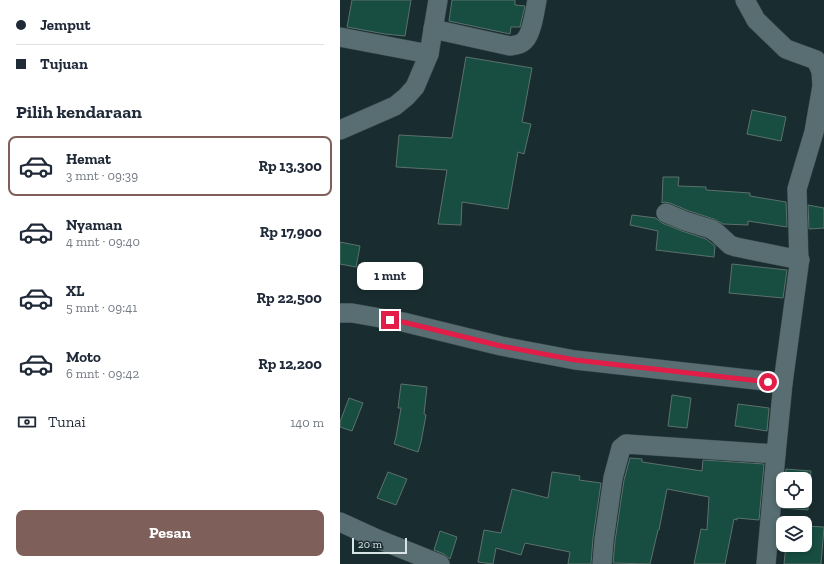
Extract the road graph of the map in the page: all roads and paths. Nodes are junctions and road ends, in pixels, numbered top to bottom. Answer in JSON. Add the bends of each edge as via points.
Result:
{"nodes":[{"id":1,"x":438,"y":0,"type":"edge"},
{"id":2,"x":537,"y":0,"type":"edge"},
{"id":3,"x":745,"y":0,"type":"edge"},
{"id":4,"x":433,"y":29,"type":"junction"},
{"id":5,"x":340,"y":37,"type":"edge"},
{"id":6,"x":429,"y":54,"type":"junction"},
{"id":7,"x":340,"y":130,"type":"edge"},
{"id":8,"x":666,"y":213,"type":"dead end"},
{"id":9,"x":800,"y":260,"type":"junction"},
{"id":10,"x":340,"y":313,"type":"edge"},
{"id":11,"x":783,"y":383,"type":"junction"},
{"id":12,"x":776,"y":454,"type":"junction"},
{"id":13,"x":340,"y":522,"type":"edge"},
{"id":14,"x":440,"y":564,"type":"edge"},
{"id":15,"x":602,"y":564,"type":"edge"},
{"id":16,"x":766,"y":564,"type":"edge"}],
"edges":[{"from":1,"to":4,"type":"street"},
{"from":2,"to":4,"type":"street","via":[[532,26],[526,40],[518,45],[510,46]]},
{"from":3,"to":9,"type":"street","via":[[756,20],[786,49],[816,60],[821,71],[822,86],[814,132],[797,189]]},
{"from":4,"to":6,"type":"street"},
{"from":5,"to":6,"type":"street"},
{"from":6,"to":7,"type":"street","via":[[415,87],[406,97],[395,106]]},
{"from":8,"to":9,"type":"street","via":[[711,229],[730,245]]},
{"from":9,"to":11,"type":"street"},
{"from":10,"to":11,"type":"street","via":[[403,322],[501,346],[575,360]]},
{"from":11,"to":12,"type":"street"},
{"from":12,"to":15,"type":"street","via":[[626,444],[621,448],[613,478]]},
{"from":12,"to":16,"type":"street"},
{"from":13,"to":14,"type":"street"}]}
